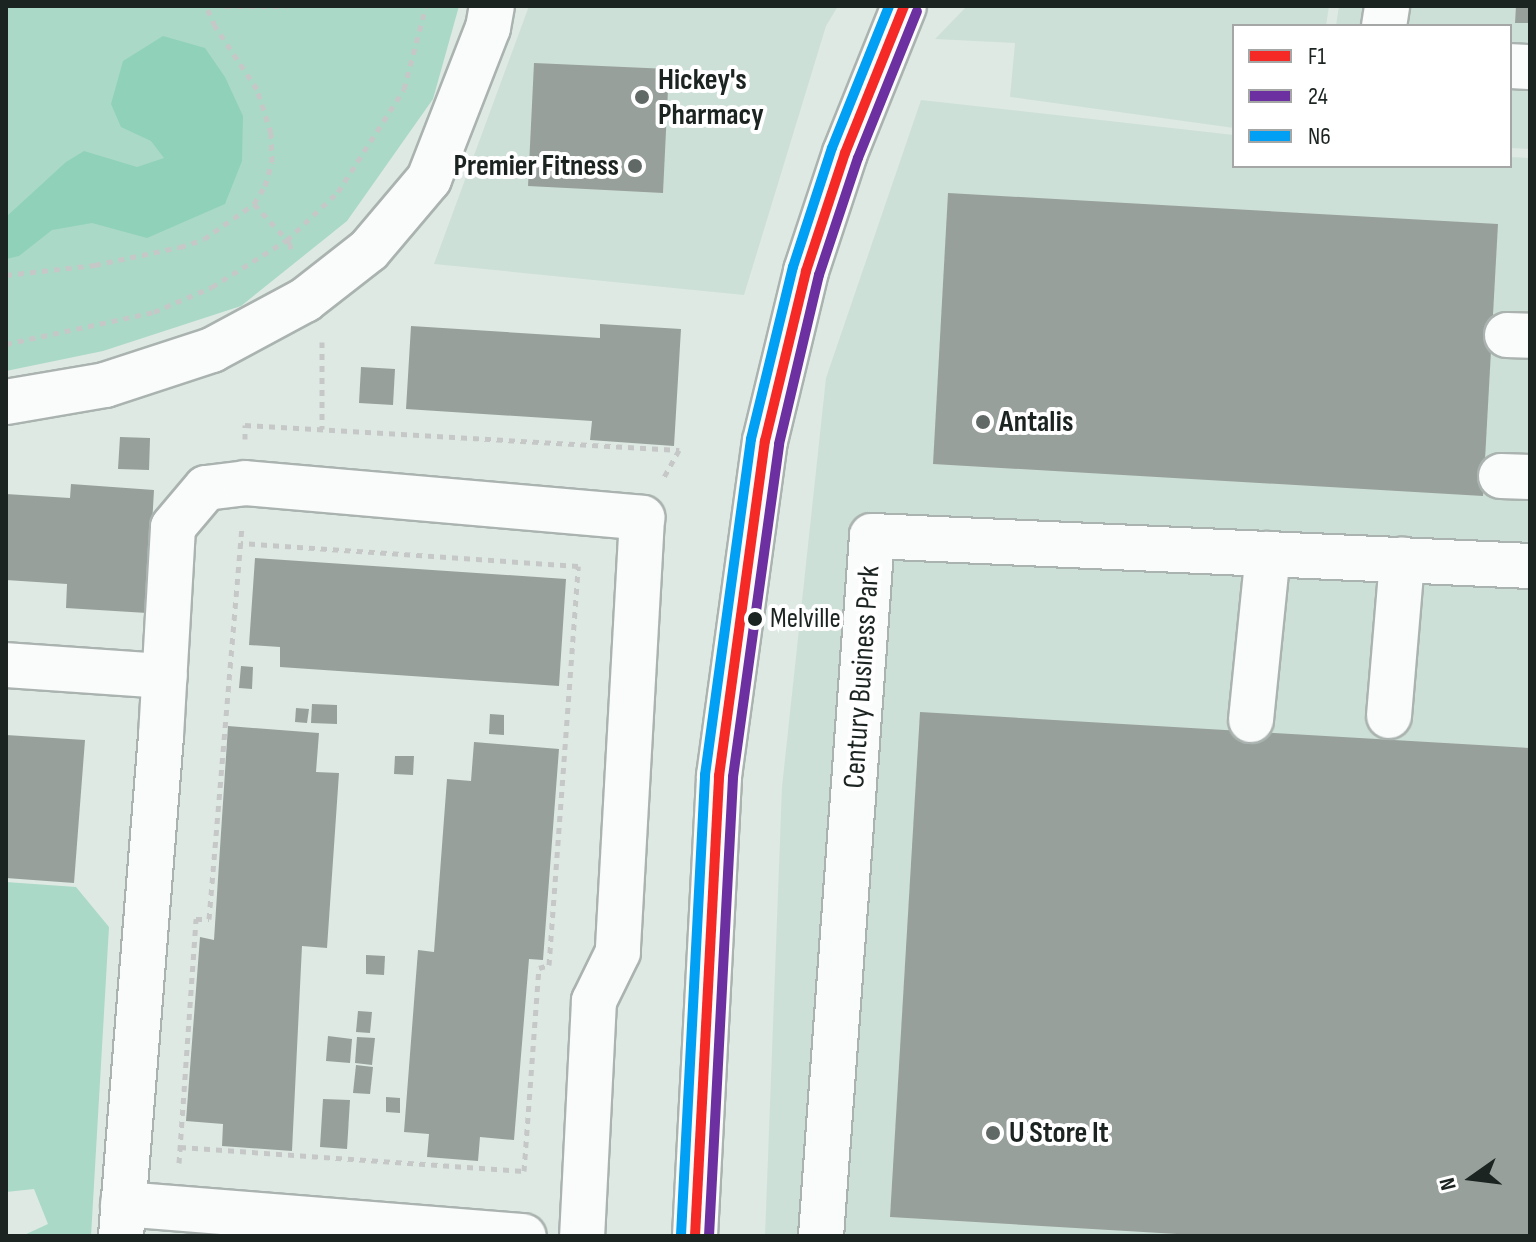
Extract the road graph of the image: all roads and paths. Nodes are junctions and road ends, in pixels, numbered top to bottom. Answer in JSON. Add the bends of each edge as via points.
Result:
{"nodes":[{"id":1,"x":206,"y":6,"type":"edge"},
{"id":2,"x":225,"y":6,"type":"edge"},
{"id":3,"x":287,"y":6,"type":"edge"},
{"id":4,"x":426,"y":6,"type":"edge"},
{"id":5,"x":492,"y":6,"type":"edge"},
{"id":6,"x":904,"y":6,"type":"edge"},
{"id":7,"x":254,"y":204,"type":"junction"},
{"id":8,"x":287,"y":240,"type":"junction"},
{"id":9,"x":292,"y":258,"type":"dead end"},
{"id":10,"x":6,"y":275,"type":"edge"},
{"id":11,"x":322,"y":336,"type":"dead end"},
{"id":12,"x":6,"y":344,"type":"edge"},
{"id":13,"x":6,"y":402,"type":"edge"},
{"id":14,"x":322,"y":429,"type":"junction"},
{"id":15,"x":245,"y":483,"type":"junction"},
{"id":16,"x":642,"y":518,"type":"junction"},
{"id":17,"x":241,"y":543,"type":"junction"},
{"id":18,"x":1268,"y":554,"type":"junction"},
{"id":19,"x":1402,"y":560,"type":"junction"},
{"id":20,"x":1530,"y":566,"type":"edge"},
{"id":21,"x":6,"y":665,"type":"edge"},
{"id":22,"x":165,"y":676,"type":"junction"},
{"id":23,"x":1389,"y":716,"type":"dead end"},
{"id":24,"x":1251,"y":720,"type":"dead end"},
{"id":25,"x":180,"y":1147,"type":"junction"},
{"id":26,"x":176,"y":1209,"type":"junction"},
{"id":27,"x":122,"y":1220,"type":"edge"},
{"id":28,"x":524,"y":1236,"type":"edge"},
{"id":29,"x":582,"y":1236,"type":"edge"},
{"id":30,"x":695,"y":1236,"type":"edge"},
{"id":31,"x":821,"y":1236,"type":"edge"}],
"edges":[{"from":1,"to":7,"type":"path","via":[[257,89],[271,133],[272,162]]},
{"from":2,"to":3,"type":"path"},
{"from":4,"to":8,"type":"path","via":[[404,89],[338,192]]},
{"from":5,"to":13,"type":"street","via":[[429,179],[369,250],[305,300],[212,350],[105,385]]},
{"from":6,"to":30,"type":"street","via":[[845,153],[806,271],[765,441],[719,776]]},
{"from":7,"to":8,"type":"path"},
{"from":7,"to":10,"type":"path","via":[[204,239],[180,247],[95,265]]},
{"from":8,"to":9,"type":"path"},
{"from":8,"to":12,"type":"path","via":[[212,287],[154,312]]},
{"from":11,"to":14,"type":"path"},
{"from":14,"to":15,"type":"path","via":[[245,425]]},
{"from":14,"to":16,"type":"path","via":[[679,450]]},
{"from":15,"to":16,"type":"street"},
{"from":15,"to":17,"type":"path"},
{"from":15,"to":22,"type":"street","via":[[206,488],[173,527]]},
{"from":16,"to":29,"type":"street","via":[[618,952],[594,1001]]},
{"from":17,"to":25,"type":"path","via":[[209,919],[196,919]]},
{"from":17,"to":25,"type":"path","via":[[578,566],[549,965],[539,968],[524,1171]]},
{"from":18,"to":19,"type":"street","name":"Century Business Park"},
{"from":18,"to":24,"type":"street"},
{"from":18,"to":31,"type":"street","name":"Century Business Park","via":[[872,536]]},
{"from":19,"to":20,"type":"street","name":"Century Business Park"},
{"from":19,"to":23,"type":"street"},
{"from":21,"to":22,"type":"street"},
{"from":22,"to":27,"type":"street"},
{"from":25,"to":26,"type":"path"},
{"from":26,"to":27,"type":"street"},
{"from":26,"to":28,"type":"street"}]}
